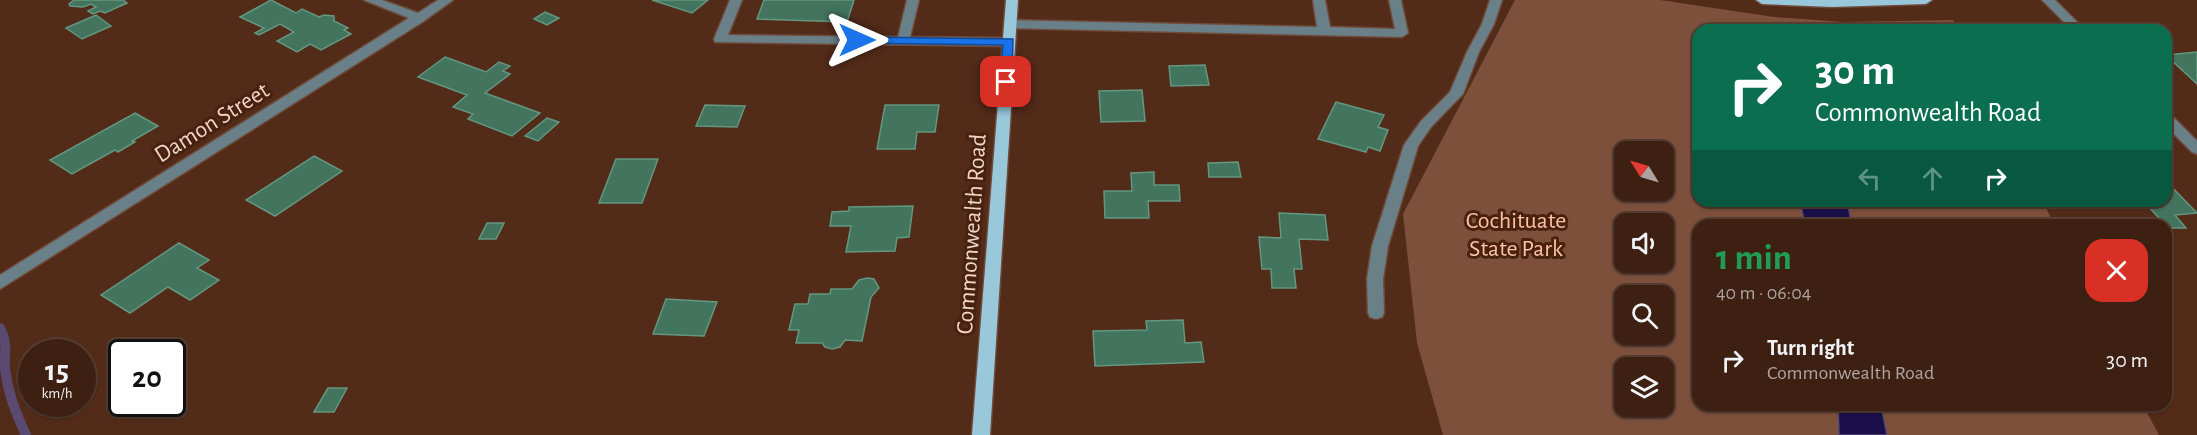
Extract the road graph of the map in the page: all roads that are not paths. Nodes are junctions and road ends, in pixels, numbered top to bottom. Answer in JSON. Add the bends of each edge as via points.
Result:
{"nodes":[{"id":1,"x":370,"y":0,"type":"edge"},
{"id":2,"x":447,"y":0,"type":"edge"},
{"id":3,"x":736,"y":0,"type":"edge"},
{"id":4,"x":913,"y":0,"type":"edge"},
{"id":5,"x":1012,"y":0,"type":"edge"},
{"id":6,"x":1319,"y":0,"type":"edge"},
{"id":7,"x":1395,"y":0,"type":"edge"},
{"id":8,"x":1496,"y":0,"type":"edge"},
{"id":9,"x":1762,"y":0,"type":"edge"},
{"id":10,"x":1926,"y":0,"type":"edge"},
{"id":11,"x":2048,"y":0,"type":"edge"},
{"id":12,"x":420,"y":18,"type":"junction"},
{"id":13,"x":1010,"y":24,"type":"junction"},
{"id":14,"x":2073,"y":24,"type":"edge"},
{"id":15,"x":1324,"y":31,"type":"junction"},
{"id":16,"x":903,"y":40,"type":"junction"},
{"id":17,"x":1009,"y":42,"type":"junction"},
{"id":18,"x":2172,"y":124,"type":"edge"},
{"id":19,"x":2197,"y":149,"type":"edge"},
{"id":20,"x":0,"y":284,"type":"edge"},
{"id":21,"x":1376,"y":314,"type":"dead end"},
{"id":22,"x":981,"y":435,"type":"edge"}],
"edges":[{"from":1,"to":12,"type":"street"},
{"from":2,"to":12,"type":"street","name":"Damon Street"},
{"from":3,"to":16,"type":"street","via":[[720,39]]},
{"from":4,"to":16,"type":"street"},
{"from":5,"to":13,"type":"main road","name":"Commonwealth Road"},
{"from":6,"to":15,"type":"street"},
{"from":7,"to":15,"type":"street","via":[[1402,33]]},
{"from":8,"to":21,"type":"street","via":[[1456,94],[1425,124],[1411,145],[1380,246],[1375,279]]},
{"from":9,"to":10,"type":"main road"},
{"from":11,"to":14,"type":"street"},
{"from":12,"to":20,"type":"street","name":"Damon Street"},
{"from":13,"to":15,"type":"street"},
{"from":13,"to":17,"type":"main road","name":"Commonwealth Road"},
{"from":16,"to":17,"type":"street"},
{"from":17,"to":22,"type":"main road","name":"Commonwealth Road"},
{"from":18,"to":19,"type":"street"}]}
